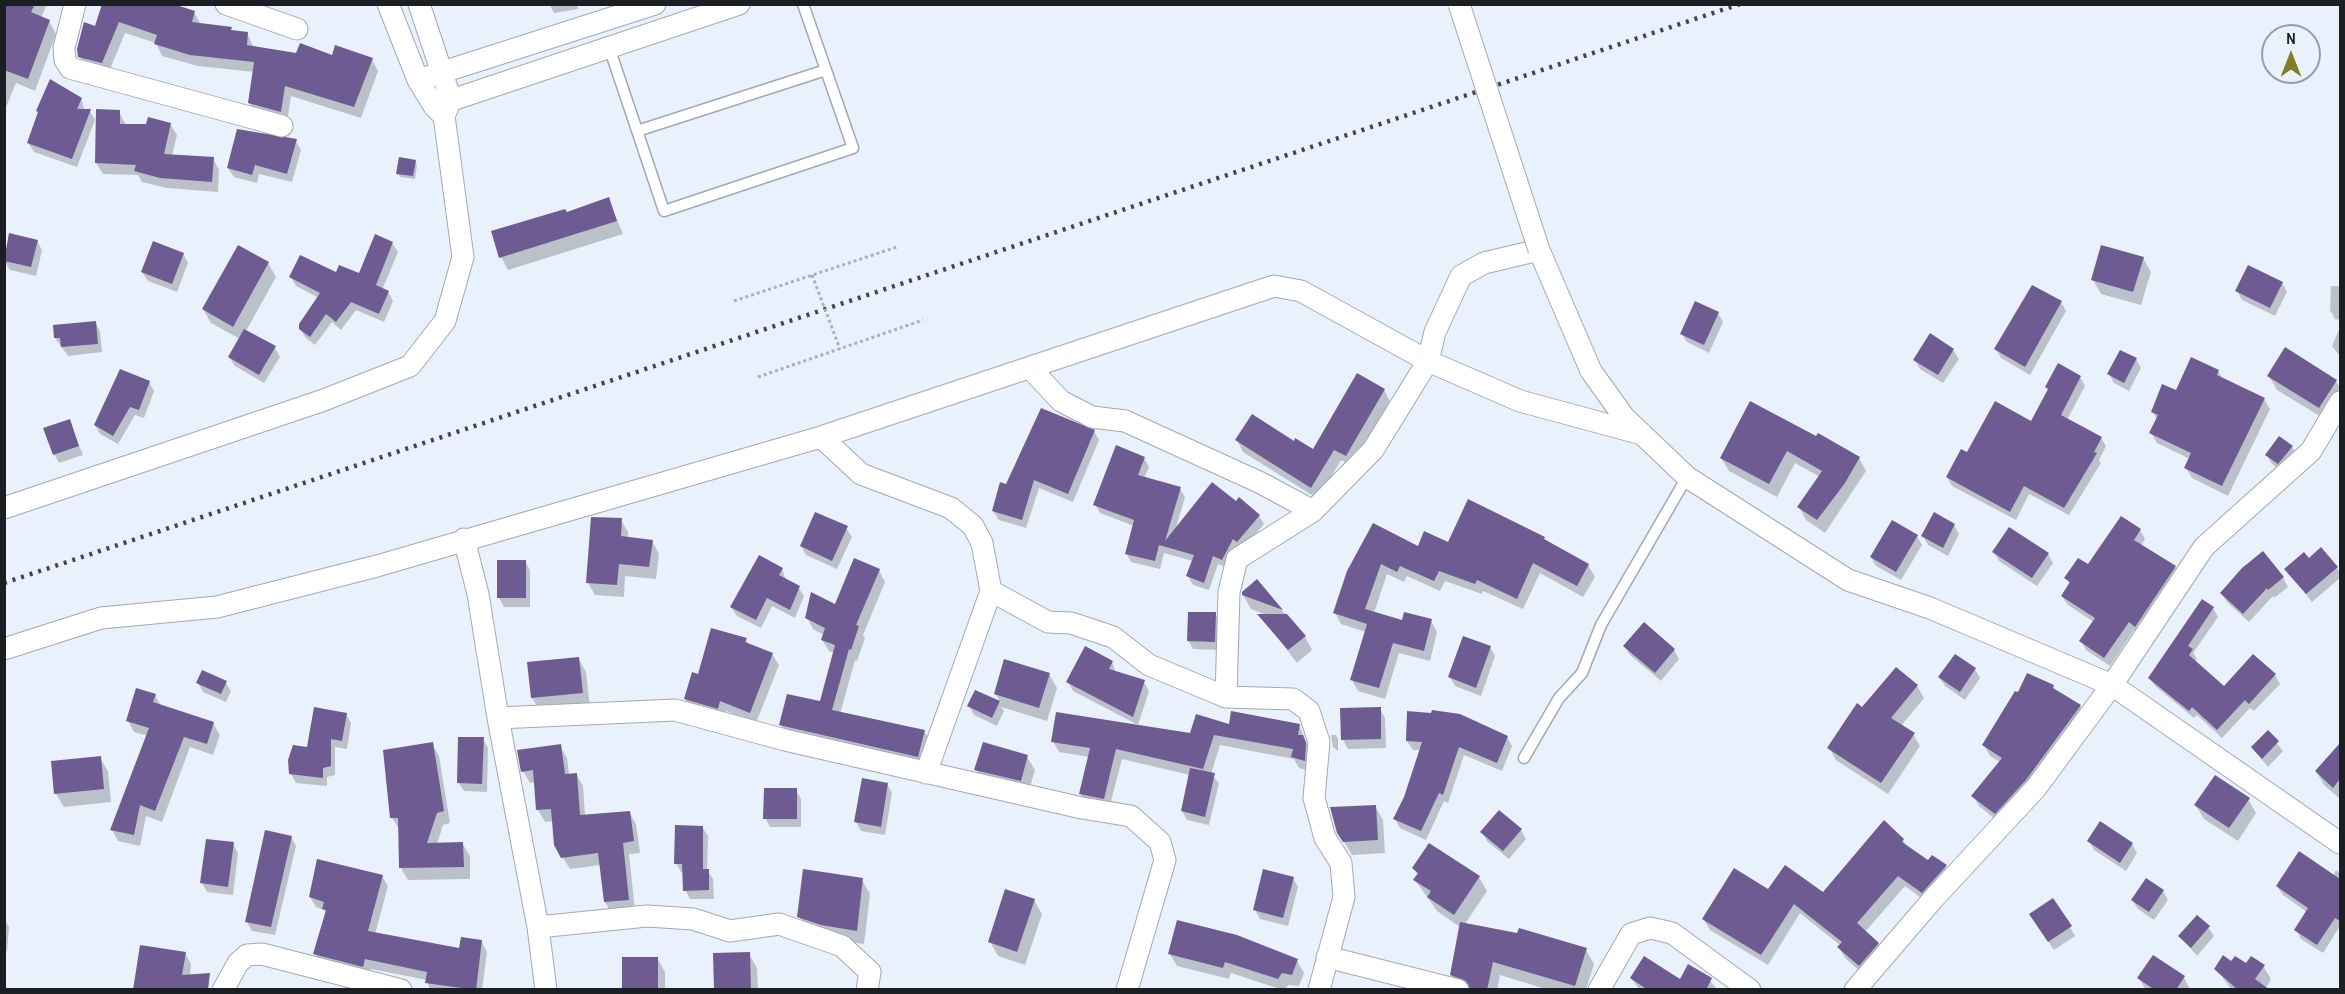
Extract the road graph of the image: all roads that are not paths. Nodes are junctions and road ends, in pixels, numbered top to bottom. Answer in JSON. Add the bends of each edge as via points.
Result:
{"nodes":[{"id":1,"x":75,"y":4,"type":"edge"},
{"id":2,"x":226,"y":4,"type":"edge"},
{"id":3,"x":388,"y":4,"type":"edge"},
{"id":4,"x":420,"y":4,"type":"edge"},
{"id":5,"x":655,"y":4,"type":"edge"},
{"id":6,"x":739,"y":4,"type":"edge"},
{"id":7,"x":802,"y":4,"type":"edge"},
{"id":8,"x":1458,"y":4,"type":"edge"},
{"id":9,"x":297,"y":29,"type":"dead end"},
{"id":10,"x":609,"y":47,"type":"junction"},
{"id":11,"x":826,"y":70,"type":"junction"},
{"id":12,"x":442,"y":72,"type":"junction"},
{"id":13,"x":418,"y":80,"type":"junction"},
{"id":14,"x":443,"y":107,"type":"junction"},
{"id":15,"x":282,"y":126,"type":"dead end"},
{"id":16,"x":637,"y":131,"type":"junction"},
{"id":17,"x":1539,"y":250,"type":"junction"},
{"id":18,"x":1428,"y":361,"type":"junction"},
{"id":19,"x":1030,"y":368,"type":"junction"},
{"id":20,"x":2340,"y":402,"type":"edge"},
{"id":21,"x":1642,"y":434,"type":"junction"},
{"id":22,"x":821,"y":437,"type":"junction"},
{"id":23,"x":1687,"y":477,"type":"junction"},
{"id":24,"x":4,"y":508,"type":"edge"},
{"id":25,"x":1313,"y":512,"type":"junction"},
{"id":26,"x":464,"y":539,"type":"junction"},
{"id":27,"x":991,"y":591,"type":"junction"},
{"id":28,"x":4,"y":649,"type":"edge"},
{"id":29,"x":2112,"y":685,"type":"junction"},
{"id":30,"x":1226,"y":697,"type":"junction"},
{"id":31,"x":498,"y":718,"type":"junction"},
{"id":32,"x":1524,"y":758,"type":"dead end"},
{"id":33,"x":926,"y":773,"type":"junction"},
{"id":34,"x":2340,"y":843,"type":"edge"},
{"id":35,"x":538,"y":927,"type":"junction"},
{"id":36,"x":1327,"y":957,"type":"junction"},
{"id":37,"x":223,"y":990,"type":"edge"},
{"id":38,"x":401,"y":990,"type":"edge"},
{"id":39,"x":546,"y":990,"type":"edge"},
{"id":40,"x":867,"y":990,"type":"edge"},
{"id":41,"x":1127,"y":990,"type":"edge"},
{"id":42,"x":1319,"y":990,"type":"edge"},
{"id":43,"x":1458,"y":990,"type":"edge"},
{"id":44,"x":1599,"y":990,"type":"edge"},
{"id":45,"x":1750,"y":990,"type":"edge"},
{"id":46,"x":1855,"y":990,"type":"edge"}],
"edges":[{"from":1,"to":15,"type":"street","via":[[64,48],[70,68]]},
{"from":2,"to":9,"type":"street"},
{"from":3,"to":13,"type":"street"},
{"from":4,"to":12,"type":"street"},
{"from":5,"to":12,"type":"street"},
{"from":6,"to":10,"type":"street"},
{"from":7,"to":11,"type":"lane"},
{"from":8,"to":17,"type":"street","bridge":true},
{"from":10,"to":14,"type":"street"},
{"from":10,"to":16,"type":"lane"},
{"from":11,"to":16,"type":"lane"},
{"from":11,"to":16,"type":"lane","via":[[853,148],[664,211]]},
{"from":12,"to":13,"type":"street"},
{"from":12,"to":14,"type":"street"},
{"from":13,"to":14,"type":"street"},
{"from":14,"to":24,"type":"street","via":[[463,257],[445,321],[410,366],[324,400]]},
{"from":17,"to":18,"type":"street","via":[[1484,263],[1461,276],[1435,332]]},
{"from":17,"to":21,"type":"street","via":[[1591,371],[1624,417]]},
{"from":18,"to":19,"type":"street","via":[[1301,291],[1274,286]]},
{"from":18,"to":21,"type":"street","via":[[1520,401]]},
{"from":18,"to":25,"type":"street","via":[[1373,450]]},
{"from":19,"to":22,"type":"street"},
{"from":19,"to":25,"type":"street","via":[[1061,401],[1092,417],[1125,421],[1261,483]]},
{"from":20,"to":29,"type":"street","via":[[2311,451],[2204,547]]},
{"from":21,"to":23,"type":"street"},
{"from":22,"to":26,"type":"street"},
{"from":22,"to":27,"type":"street","via":[[861,474],[951,508],[973,526],[982,543]]},
{"from":23,"to":29,"type":"street","via":[[1848,580],[1930,608]]},
{"from":23,"to":32,"type":"lane","via":[[1601,626],[1581,673],[1558,698]]},
{"from":25,"to":30,"type":"street","via":[[1237,559],[1229,592]]},
{"from":26,"to":28,"type":"street","via":[[217,607],[101,618]]},
{"from":26,"to":31,"type":"street","via":[[478,594]]},
{"from":27,"to":30,"type":"street","via":[[1048,622],[1071,623],[1113,637],[1149,665]]},
{"from":27,"to":33,"type":"street"},
{"from":29,"to":34,"type":"street"},
{"from":29,"to":46,"type":"street","via":[[2036,788]]},
{"from":30,"to":36,"type":"street","via":[[1293,699],[1309,711],[1319,742],[1314,798],[1325,838],[1341,863],[1344,897]]},
{"from":31,"to":33,"type":"street","via":[[675,710]]},
{"from":31,"to":35,"type":"street"},
{"from":33,"to":41,"type":"street","via":[[1131,816],[1160,842],[1165,860]]},
{"from":35,"to":39,"type":"street"},
{"from":35,"to":40,"type":"street","via":[[647,916],[693,920],[730,931],[779,924],[842,946],[870,972]]},
{"from":36,"to":42,"type":"street"},
{"from":36,"to":43,"type":"street"},
{"from":37,"to":38,"type":"street","via":[[238,963],[247,955],[262,954]]},
{"from":44,"to":45,"type":"street","via":[[1631,934],[1650,928],[1672,933]]}]}
